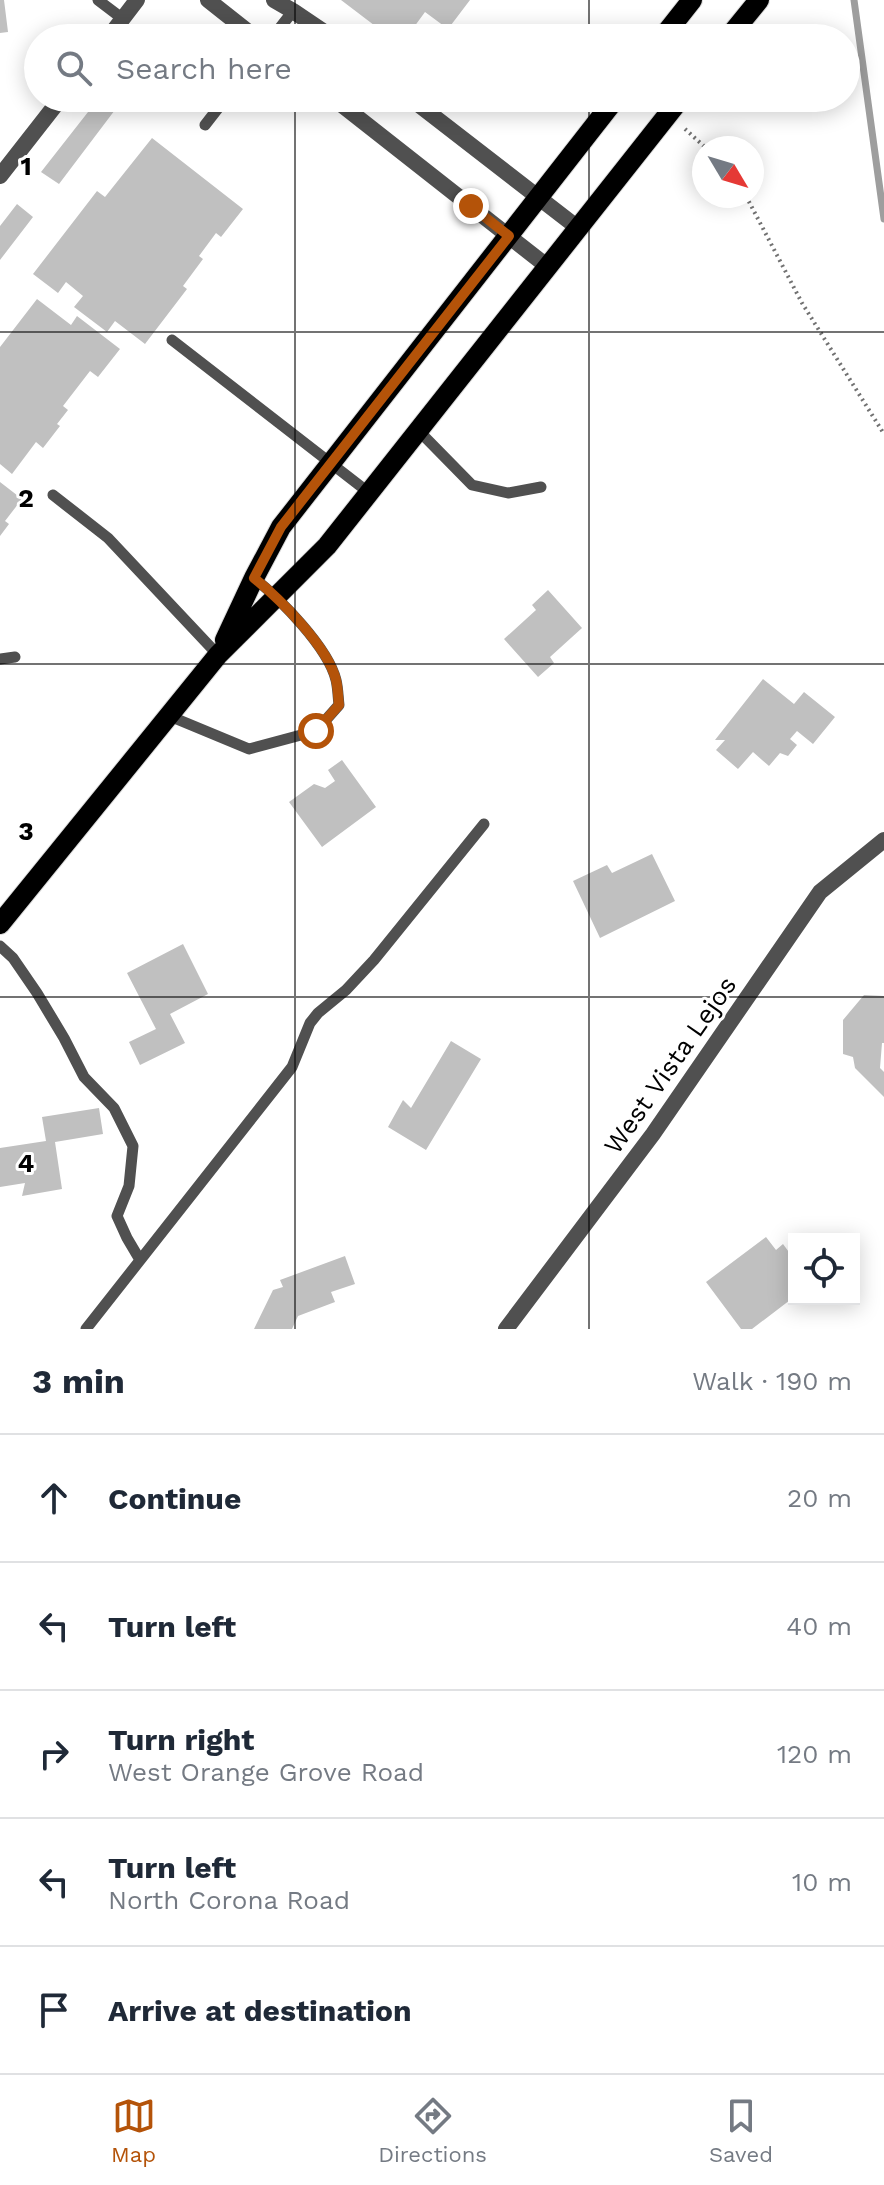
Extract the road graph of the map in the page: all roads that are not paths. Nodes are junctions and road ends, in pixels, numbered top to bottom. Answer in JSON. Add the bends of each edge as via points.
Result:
{"nodes":[{"id":1,"x":98,"y":0,"type":"edge"},
{"id":2,"x":137,"y":0,"type":"edge"},
{"id":3,"x":208,"y":0,"type":"edge"},
{"id":4,"x":274,"y":0,"type":"edge"},
{"id":5,"x":692,"y":0,"type":"edge"},
{"id":6,"x":759,"y":0,"type":"edge"},
{"id":7,"x":293,"y":11,"type":"junction"},
{"id":8,"x":123,"y":19,"type":"junction"},
{"id":9,"x":119,"y":24,"type":"edge"},
{"id":10,"x":238,"y":24,"type":"edge"},
{"id":11,"x":283,"y":24,"type":"edge"},
{"id":12,"x":312,"y":24,"type":"edge"},
{"id":13,"x":673,"y":24,"type":"edge"},
{"id":14,"x":739,"y":24,"type":"edge"},
{"id":15,"x":50,"y":112,"type":"edge"},
{"id":16,"x":215,"y":112,"type":"edge"},
{"id":17,"x":351,"y":112,"type":"edge"},
{"id":18,"x":428,"y":112,"type":"edge"},
{"id":19,"x":605,"y":112,"type":"edge"},
{"id":20,"x":670,"y":112,"type":"edge"},
{"id":21,"x":205,"y":125,"type":"dead end"},
{"id":22,"x":0,"y":176,"type":"edge"},
{"id":23,"x":539,"y":198,"type":"junction"},
{"id":24,"x":578,"y":228,"type":"junction"},
{"id":25,"x":509,"y":236,"type":"junction"},
{"id":26,"x":548,"y":267,"type":"junction"},
{"id":27,"x":172,"y":340,"type":"dead end"},
{"id":28,"x":418,"y":430,"type":"junction"},
{"id":29,"x":330,"y":463,"type":"junction"},
{"id":30,"x":541,"y":487,"type":"dead end"},
{"id":31,"x":368,"y":492,"type":"junction"},
{"id":32,"x":53,"y":495,"type":"dead end"},
{"id":33,"x":254,"y":578,"type":"junction"},
{"id":34,"x":276,"y":596,"type":"junction"},
{"id":35,"x":218,"y":655,"type":"junction"},
{"id":36,"x":15,"y":657,"type":"dead end"},
{"id":37,"x":0,"y":659,"type":"edge"},
{"id":38,"x":167,"y":715,"type":"junction"},
{"id":39,"x":484,"y":824,"type":"dead end"},
{"id":40,"x":884,"y":840,"type":"edge"},
{"id":41,"x":0,"y":924,"type":"edge"},
{"id":42,"x":0,"y":946,"type":"edge"},
{"id":43,"x":140,"y":1260,"type":"junction"},
{"id":44,"x":86,"y":1329,"type":"edge"},
{"id":45,"x":506,"y":1329,"type":"edge"}],
"edges":[{"from":1,"to":8,"type":"lane"},
{"from":2,"to":8,"type":"street"},
{"from":3,"to":10,"type":"street"},
{"from":4,"to":7,"type":"street"},
{"from":5,"to":13,"type":"main road"},
{"from":6,"to":14,"type":"main road"},
{"from":7,"to":11,"type":"lane"},
{"from":7,"to":12,"type":"street"},
{"from":8,"to":9,"type":"street"},
{"from":15,"to":22,"type":"street"},
{"from":16,"to":21,"type":"lane"},
{"from":17,"to":25,"type":"street"},
{"from":18,"to":23,"type":"street"},
{"from":19,"to":23,"type":"main road"},
{"from":20,"to":24,"type":"main road"},
{"from":23,"to":24,"type":"street"},
{"from":23,"to":25,"type":"main road"},
{"from":24,"to":26,"type":"main road"},
{"from":25,"to":26,"type":"street"},
{"from":25,"to":29,"type":"main road"},
{"from":26,"to":28,"type":"main road"},
{"from":27,"to":29,"type":"lane"},
{"from":28,"to":30,"type":"lane","via":[[472,485],[508,493]]},
{"from":28,"to":31,"type":"main road"},
{"from":29,"to":31,"type":"lane"},
{"from":29,"to":33,"type":"main road","via":[[281,527]]},
{"from":31,"to":34,"type":"main road","via":[[327,546]]},
{"from":32,"to":35,"type":"lane","via":[[108,538]]},
{"from":33,"to":34,"type":"lane"},
{"from":33,"to":35,"type":"main road"},
{"from":34,"to":35,"type":"main road"},
{"from":34,"to":38,"type":"lane","via":[[323,652],[336,678],[339,705],[316,731],[249,749]]},
{"from":35,"to":38,"type":"main road"},
{"from":36,"to":37,"type":"lane"},
{"from":38,"to":41,"type":"main road"},
{"from":39,"to":43,"type":"lane","via":[[374,960],[310,1023],[292,1067]]},
{"from":40,"to":45,"type":"street","name":"West Vista Lejos","via":[[820,892],[653,1134]]},
{"from":42,"to":43,"type":"lane","via":[[37,993],[84,1077],[114,1108],[133,1146],[129,1186],[117,1216]]},
{"from":43,"to":44,"type":"lane"}]}
